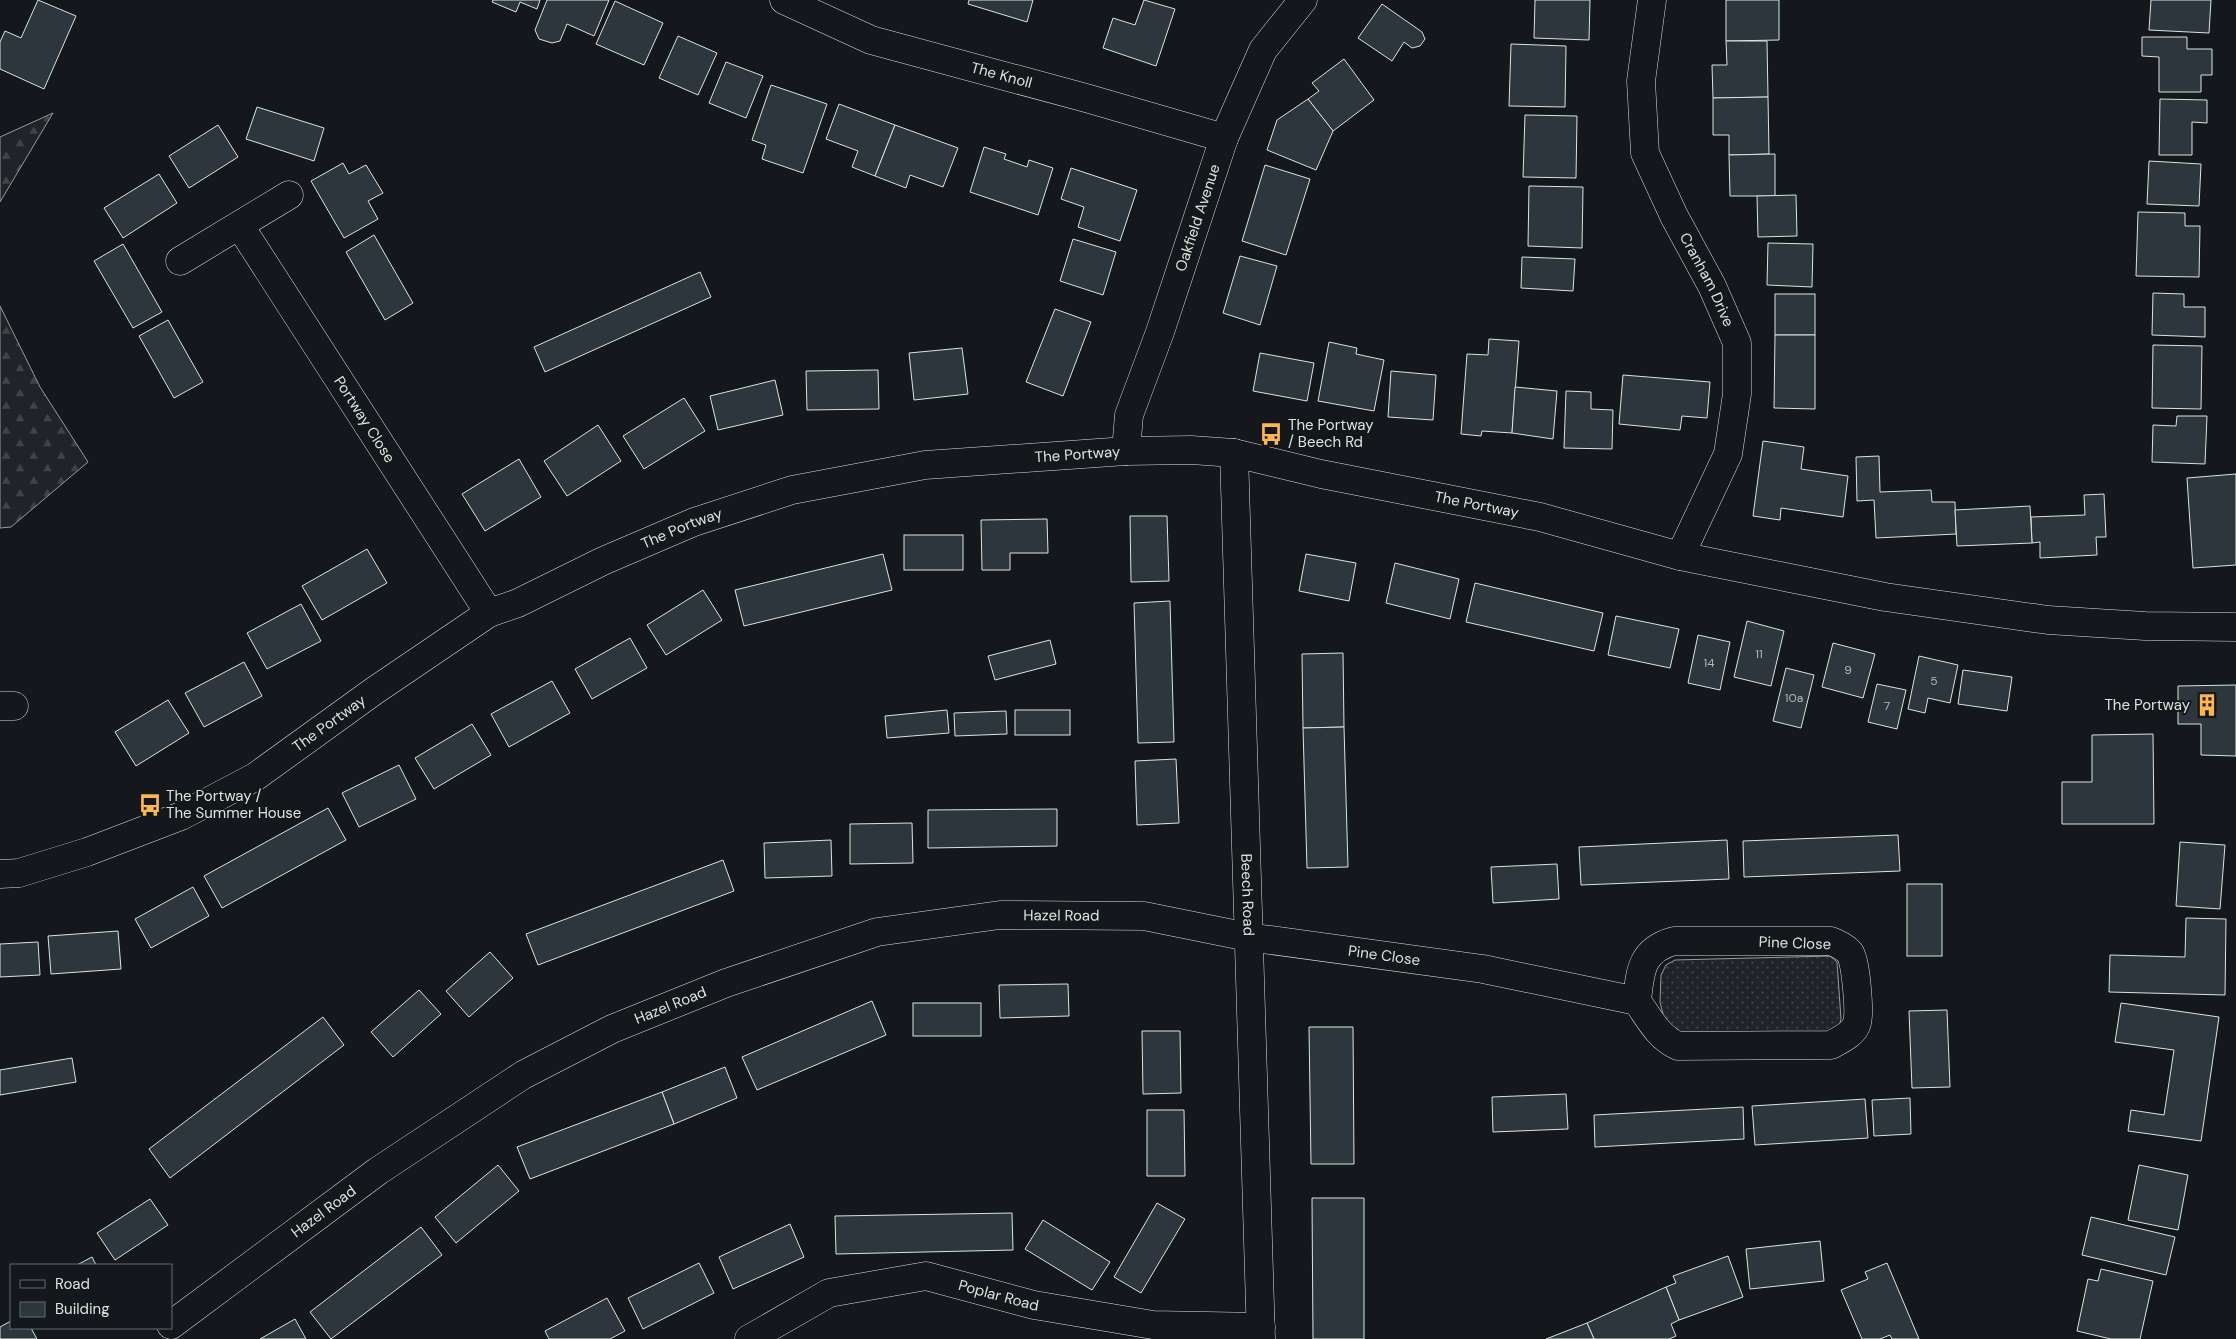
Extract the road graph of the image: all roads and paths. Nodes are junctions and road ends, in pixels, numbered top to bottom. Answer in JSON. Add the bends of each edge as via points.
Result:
{"nodes":[{"id":1,"x":784,"y":0,"type":"edge"},
{"id":2,"x":1303,"y":0,"type":"edge"},
{"id":3,"x":1652,"y":0,"type":"edge"},
{"id":4,"x":1224,"y":138,"type":"junction"},
{"id":5,"x":289,"y":195,"type":"dead end"},
{"id":6,"x":240,"y":226,"type":"junction"},
{"id":7,"x":180,"y":261,"type":"dead end"},
{"id":8,"x":1126,"y":451,"type":"junction"},
{"id":9,"x":1234,"y":453,"type":"junction"},
{"id":10,"x":1680,"y":556,"type":"junction"},
{"id":11,"x":489,"y":613,"type":"junction"},
{"id":12,"x":2236,"y":627,"type":"edge"},
{"id":13,"x":0,"y":874,"type":"edge"},
{"id":14,"x":1248,"y":937,"type":"junction"},
{"id":15,"x":1638,"y":1001,"type":"junction"},
{"id":16,"x":172,"y":1324,"type":"edge"},
{"id":17,"x":167,"y":1329,"type":"edge"},
{"id":18,"x":1261,"y":1333,"type":"edge"},
{"id":19,"x":153,"y":1339,"type":"edge"},
{"id":20,"x":749,"y":1339,"type":"edge"}],
"edges":[{"from":1,"to":4,"type":"street","name":"The Knoll","via":[[871,40]]},
{"from":2,"to":4,"type":"street","name":"Oakfield Avenue","via":[[1263,50]]},
{"from":3,"to":10,"type":"street","name":"Cranham Drive","via":[[1641,81],[1645,153],[1737,343],[1737,394],[1728,454]]},
{"from":4,"to":8,"type":"street","name":"Oakfield Avenue","via":[[1129,415]]},
{"from":5,"to":6,"type":"street"},
{"from":6,"to":7,"type":"street"},
{"from":6,"to":11,"type":"street","name":"Portway Close"},
{"from":8,"to":9,"type":"street","name":"The Portway"},
{"from":8,"to":11,"type":"street","name":"The Portway","via":[[925,465],[792,490],[694,522]]},
{"from":9,"to":10,"type":"street","name":"The Portway","via":[[1321,474],[1540,516]]},
{"from":9,"to":14,"type":"street","name":"Beech Road"},
{"from":10,"to":12,"type":"street","name":"The Portway","via":[[1885,597],[2048,620]]},
{"from":11,"to":13,"type":"street","name":"The Portway","via":[[255,777],[181,816],[87,852],[19,873]]},
{"from":14,"to":15,"type":"street","name":"Pine Close","via":[[1483,969]]},
{"from":14,"to":16,"type":"street","name":"Hazel Road","via":[[1144,916],[1000,915],[877,932],[726,983],[612,1029],[523,1075],[378,1171]]},
{"from":14,"to":18,"type":"street","name":"Beech Road"},
{"from":15,"to":15,"type":"street","name":"Pine Close","via":[[1658,1032],[1678,1046],[1831,1045],[1847,1036],[1857,1023],[1857,988],[1852,954],[1831,941],[1674,941],[1660,945],[1640,969]]},
{"from":17,"to":19,"type":"street"},
{"from":18,"to":20,"type":"street","name":"Poplar Road","via":[[1153,1326],[1034,1305],[926,1276],[829,1293]]}]}
